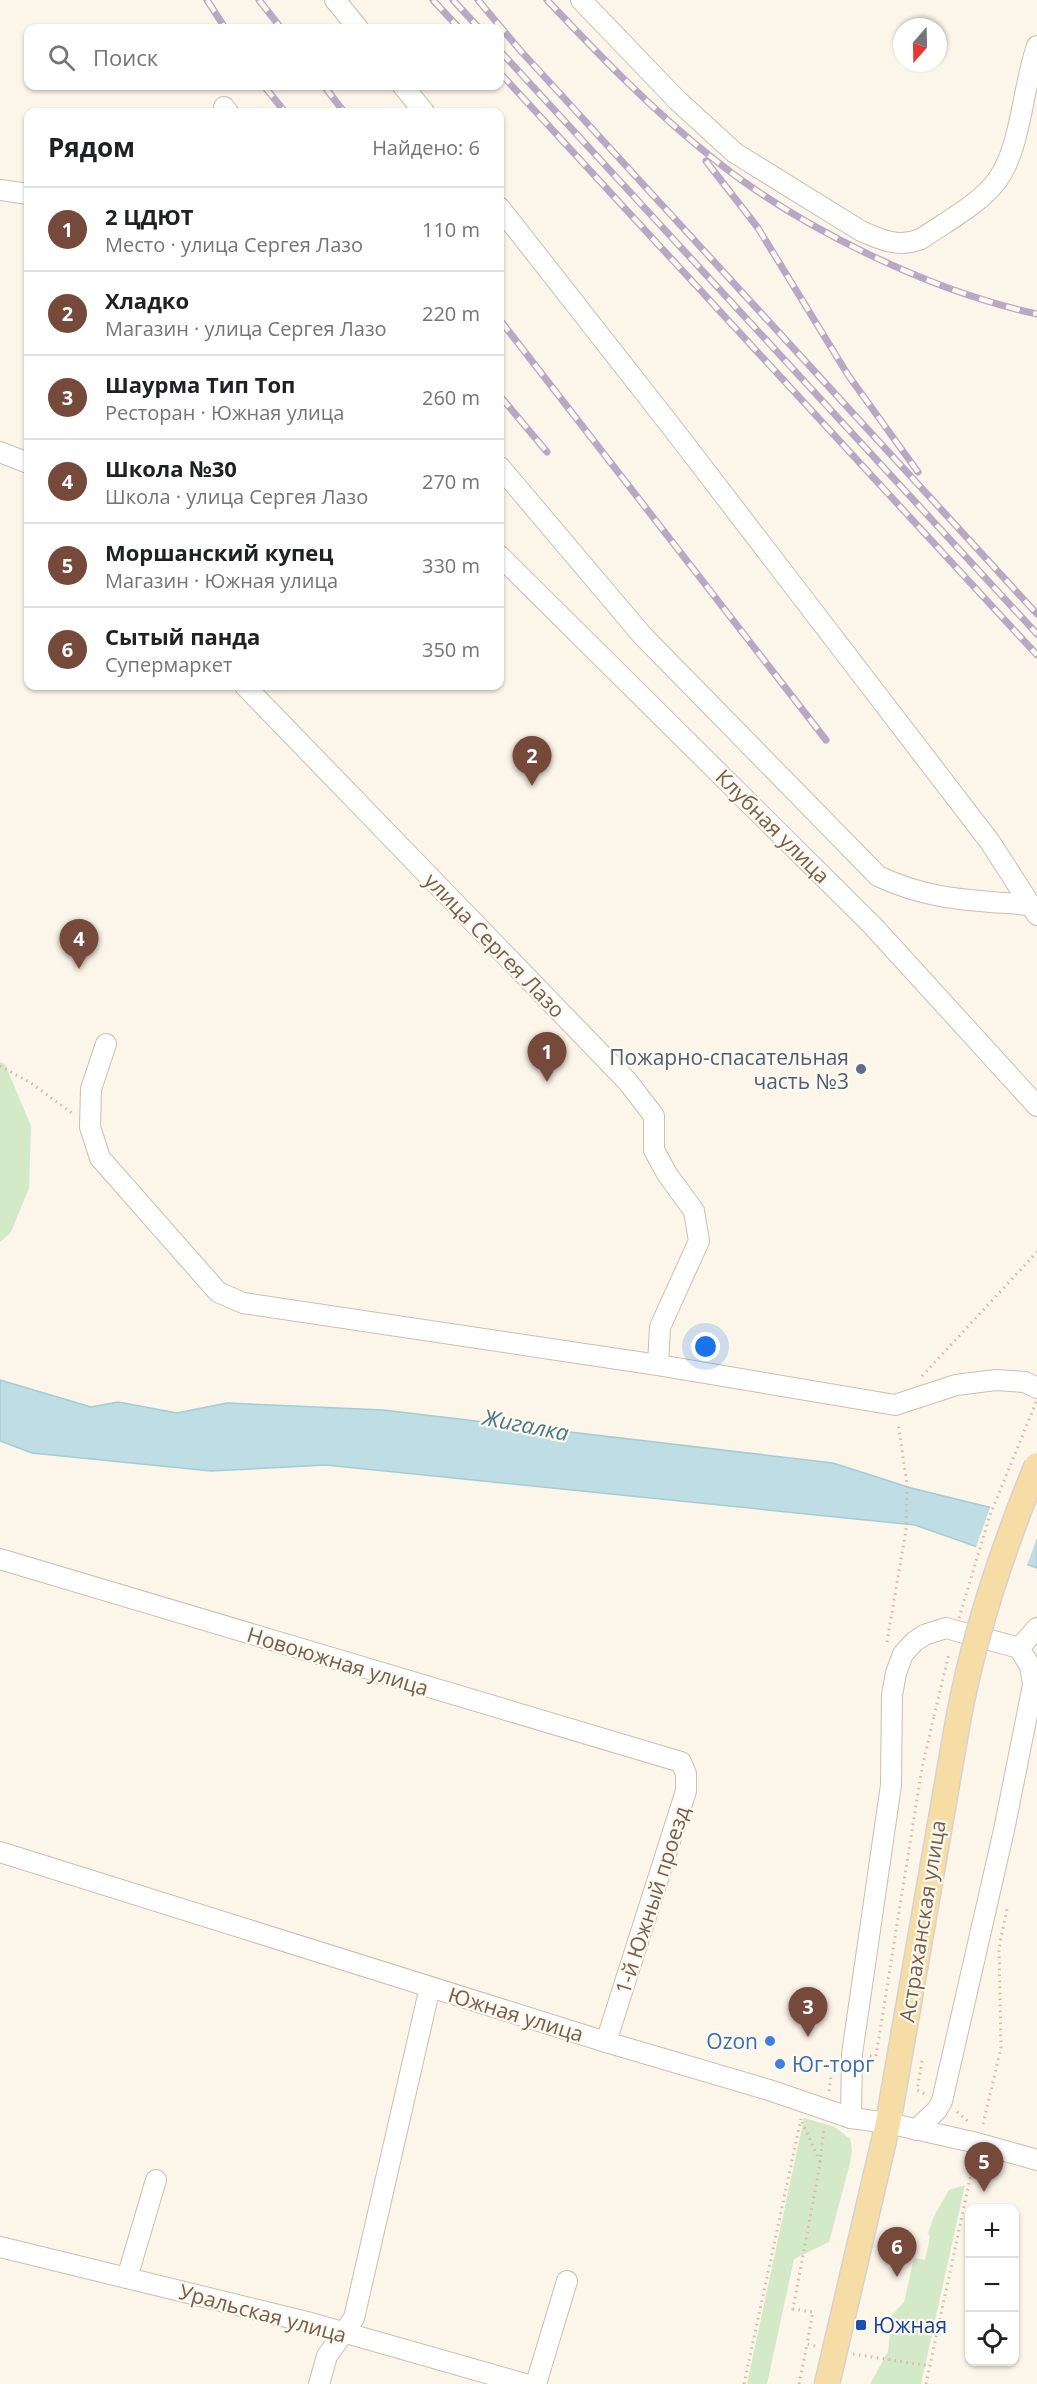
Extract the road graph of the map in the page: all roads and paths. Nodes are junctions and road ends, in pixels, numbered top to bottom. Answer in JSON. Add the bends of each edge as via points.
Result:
{"nodes":[{"id":1,"x":335,"y":0,"type":"edge"},
{"id":2,"x":581,"y":0,"type":"edge"},
{"id":3,"x":355,"y":24,"type":"edge"},
{"id":4,"x":1037,"y":46,"type":"edge"},
{"id":5,"x":406,"y":90,"type":"edge"},
{"id":6,"x":421,"y":108,"type":"edge"},
{"id":7,"x":0,"y":190,"type":"edge"},
{"id":8,"x":24,"y":193,"type":"edge"},
{"id":9,"x":504,"y":213,"type":"edge"},
{"id":10,"x":0,"y":452,"type":"edge"},
{"id":11,"x":24,"y":461,"type":"edge"},
{"id":12,"x":504,"y":472,"type":"edge"},
{"id":13,"x":504,"y":560,"type":"edge"},
{"id":14,"x":248,"y":690,"type":"edge"},
{"id":15,"x":1034,"y":910,"type":"edge"},
{"id":16,"x":106,"y":1044,"type":"dead end"},
{"id":17,"x":0,"y":1066,"type":"edge"},
{"id":18,"x":1037,"y":1106,"type":"edge"},
{"id":19,"x":90,"y":1126,"type":"junction"},
{"id":20,"x":1037,"y":1252,"type":"edge"},
{"id":21,"x":658,"y":1365,"type":"junction"},
{"id":22,"x":918,"y":1380,"type":"dead end"},
{"id":23,"x":1037,"y":1388,"type":"edge"},
{"id":24,"x":895,"y":1405,"type":"junction"},
{"id":25,"x":1037,"y":1465,"type":"edge"},
{"id":26,"x":906,"y":1530,"type":"dead end"},
{"id":27,"x":0,"y":1559,"type":"edge"},
{"id":28,"x":1037,"y":1628,"type":"edge"},
{"id":29,"x":1019,"y":1648,"type":"junction"},
{"id":30,"x":1035,"y":1674,"type":"edge"},
{"id":31,"x":934,"y":1716,"type":"dead end"},
{"id":32,"x":677,"y":1759,"type":"joint"},
{"id":33,"x":0,"y":1852,"type":"edge"},
{"id":34,"x":1008,"y":1904,"type":"dead end"},
{"id":35,"x":430,"y":1988,"type":"junction"},
{"id":36,"x":606,"y":2042,"type":"junction"},
{"id":37,"x":852,"y":2054,"type":"junction"},
{"id":38,"x":923,"y":2056,"type":"dead end"},
{"id":39,"x":796,"y":2100,"type":"junction"},
{"id":40,"x":942,"y":2101,"type":"junction"},
{"id":41,"x":850,"y":2118,"type":"junction"},
{"id":42,"x":801,"y":2120,"type":"junction"},
{"id":43,"x":888,"y":2123,"type":"junction"},
{"id":44,"x":916,"y":2130,"type":"junction"},
{"id":45,"x":979,"y":2137,"type":"junction"},
{"id":46,"x":1037,"y":2160,"type":"edge"},
{"id":47,"x":820,"y":2164,"type":"dead end"},
{"id":48,"x":156,"y":2180,"type":"dead end"},
{"id":49,"x":0,"y":2247,"type":"edge"},
{"id":50,"x":127,"y":2278,"type":"junction"},
{"id":51,"x":567,"y":2281,"type":"dead end"},
{"id":52,"x":344,"y":2333,"type":"junction"},
{"id":53,"x":807,"y":2344,"type":"dead end"},
{"id":54,"x":319,"y":2384,"type":"edge"},
{"id":55,"x":525,"y":2384,"type":"edge"},
{"id":56,"x":536,"y":2384,"type":"edge"},
{"id":57,"x":744,"y":2384,"type":"edge"},
{"id":58,"x":799,"y":2384,"type":"edge"},
{"id":59,"x":827,"y":2384,"type":"edge"},
{"id":60,"x":926,"y":2384,"type":"edge"}],
"edges":[{"from":1,"to":3,"type":"street"},
{"from":2,"to":4,"type":"street","via":[[678,101],[735,153],[861,231],[898,244],[921,239],[998,180],[1010,155]]},
{"from":5,"to":6,"type":"street"},
{"from":7,"to":8,"type":"street"},
{"from":9,"to":15,"type":"street","via":[[990,842]]},
{"from":10,"to":11,"type":"street"},
{"from":12,"to":15,"type":"street","via":[[642,635],[878,876],[933,897]]},
{"from":13,"to":18,"type":"street","name":"Клубная улица","via":[[872,926]]},
{"from":14,"to":21,"type":"street","name":"улица Сергея Лазо","via":[[628,1082],[654,1116],[654,1150],[694,1211],[699,1240],[660,1328]]},
{"from":16,"to":19,"type":"street","via":[[91,1089]]},
{"from":17,"to":19,"type":"path","via":[[31,1083]]},
{"from":19,"to":21,"type":"street","via":[[100,1158],[218,1292],[243,1304]]},
{"from":20,"to":22,"type":"path"},
{"from":21,"to":24,"type":"street"},
{"from":23,"to":24,"type":"street","via":[[1025,1382],[996,1380],[956,1385]]},
{"from":24,"to":26,"type":"path","via":[[907,1484]]},
{"from":25,"to":43,"type":"main road","name":"Астраханская улица","bridge":true,"via":[[992,1584],[965,1683]]},
{"from":27,"to":32,"type":"street","name":"Новоюжная улица"},
{"from":28,"to":29,"type":"street"},
{"from":29,"to":30,"type":"street"},
{"from":29,"to":37,"type":"street","via":[[946,1628],[924,1635],[903,1654],[892,1695],[891,1785]]},
{"from":30,"to":40,"type":"street"},
{"from":31,"to":37,"type":"path","via":[[922,1768],[876,2056]]},
{"from":32,"to":36,"type":"street","name":"1-й Южный проезд","via":[[686,1774],[686,1791]]},
{"from":33,"to":35,"type":"street","name":"Южная улица"},
{"from":34,"to":45,"type":"path","via":[[999,1948],[1001,2048]]},
{"from":35,"to":36,"type":"street","name":"Южная улица"},
{"from":35,"to":52,"type":"street","via":[[354,2318]]},
{"from":36,"to":39,"type":"street","name":"Южная улица"},
{"from":37,"to":41,"type":"street"},
{"from":38,"to":40,"type":"path","via":[[917,2090]]},
{"from":39,"to":41,"type":"street","name":"Южная улица"},
{"from":39,"to":42,"type":"path"},
{"from":40,"to":44,"type":"street"},
{"from":40,"to":45,"type":"path"},
{"from":41,"to":43,"type":"street","name":"Южная улица"},
{"from":42,"to":47,"type":"path"},
{"from":42,"to":57,"type":"path"},
{"from":43,"to":44,"type":"street","name":"Южная улица"},
{"from":43,"to":59,"type":"main road","name":"Астраханская улица"},
{"from":44,"to":45,"type":"street","name":"Южная улица"},
{"from":45,"to":46,"type":"street","name":"Южная улица"},
{"from":45,"to":60,"type":"path"},
{"from":48,"to":50,"type":"street"},
{"from":49,"to":50,"type":"street","name":"Уральская улица"},
{"from":50,"to":52,"type":"street","name":"Уральская улица"},
{"from":51,"to":56,"type":"street"},
{"from":52,"to":54,"type":"street","via":[[327,2356]]},
{"from":52,"to":55,"type":"street","name":"Уральская улица"},
{"from":53,"to":58,"type":"path"}]}
